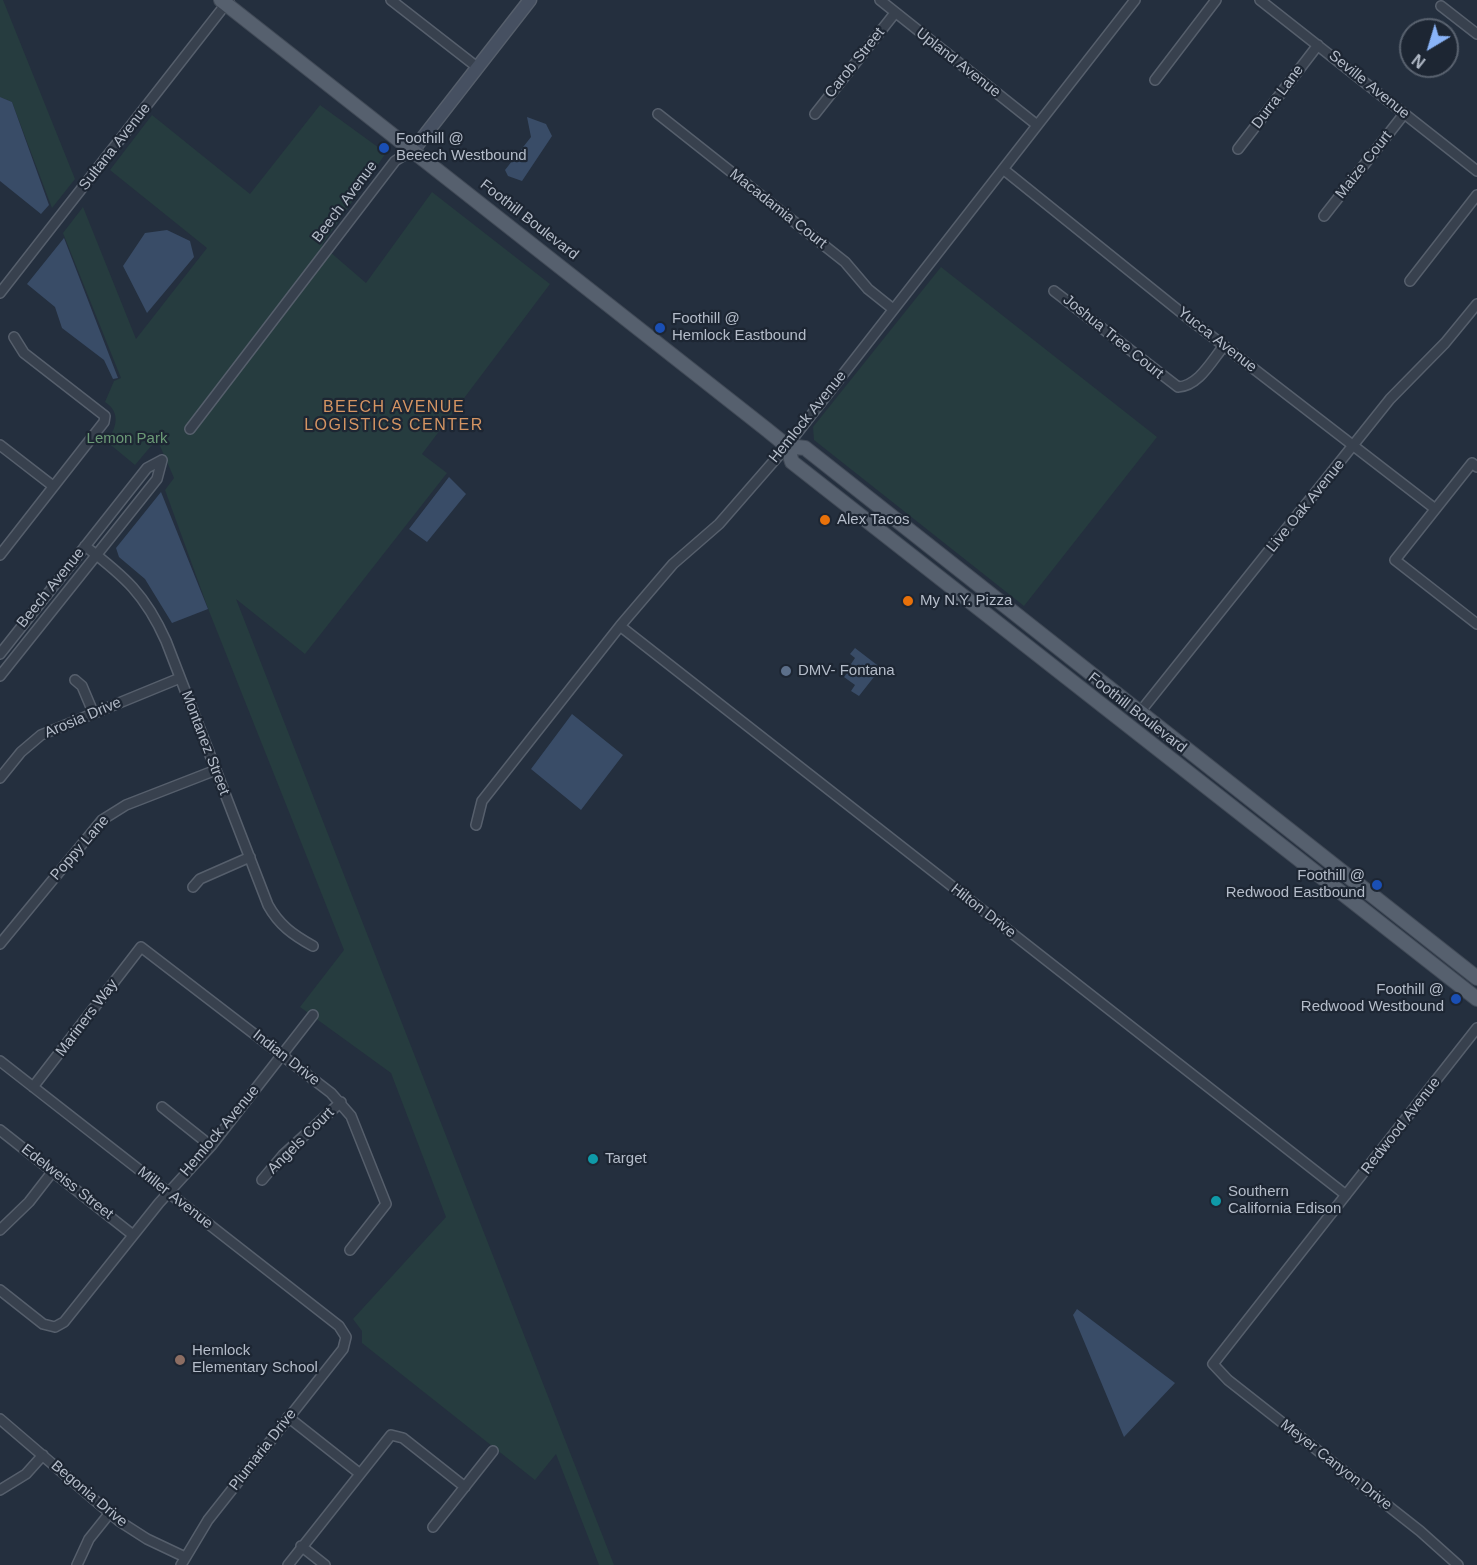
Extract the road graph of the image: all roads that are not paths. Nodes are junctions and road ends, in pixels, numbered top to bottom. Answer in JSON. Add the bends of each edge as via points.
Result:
{"nodes":[{"id":1,"x":390,"y":0,"type":"edge"},
{"id":2,"x":530,"y":0,"type":"edge"},
{"id":3,"x":880,"y":0,"type":"edge"},
{"id":4,"x":1135,"y":0,"type":"edge"},
{"id":5,"x":1216,"y":0,"type":"edge"},
{"id":6,"x":1260,"y":0,"type":"edge"},
{"id":7,"x":226,"y":1,"type":"edge"},
{"id":8,"x":1442,"y":6,"type":"dead end"},
{"id":9,"x":895,"y":13,"type":"junction"},
{"id":10,"x":1477,"y":34,"type":"edge"},
{"id":11,"x":1318,"y":45,"type":"junction"},
{"id":12,"x":477,"y":67,"type":"junction"},
{"id":13,"x":1155,"y":80,"type":"dead end"},
{"id":14,"x":658,"y":114,"type":"dead end"},
{"id":15,"x":815,"y":114,"type":"dead end"},
{"id":16,"x":1404,"y":114,"type":"junction"},
{"id":17,"x":1037,"y":125,"type":"junction"},
{"id":18,"x":414,"y":149,"type":"junction"},
{"id":19,"x":1238,"y":149,"type":"dead end"},
{"id":20,"x":1003,"y":169,"type":"junction"},
{"id":21,"x":1477,"y":171,"type":"edge"},
{"id":22,"x":1477,"y":195,"type":"edge"},
{"id":23,"x":1324,"y":216,"type":"dead end"},
{"id":24,"x":1410,"y":281,"type":"dead end"},
{"id":25,"x":1054,"y":291,"type":"dead end"},
{"id":26,"x":0,"y":293,"type":"edge"},
{"id":27,"x":1477,"y":304,"type":"edge"},
{"id":28,"x":893,"y":309,"type":"junction"},
{"id":29,"x":14,"y":337,"type":"dead end"},
{"id":30,"x":1224,"y":346,"type":"junction"},
{"id":31,"x":190,"y":429,"type":"dead end"},
{"id":32,"x":0,"y":445,"type":"edge"},
{"id":33,"x":787,"y":446,"type":"junction"},
{"id":34,"x":1354,"y":447,"type":"junction"},
{"id":35,"x":1477,"y":467,"type":"edge"},
{"id":36,"x":53,"y":486,"type":"junction"},
{"id":37,"x":1434,"y":508,"type":"junction"},
{"id":38,"x":85,"y":546,"type":"junction"},
{"id":39,"x":0,"y":554,"type":"edge"},
{"id":40,"x":96,"y":555,"type":"junction"},
{"id":41,"x":1477,"y":624,"type":"edge"},
{"id":42,"x":620,"y":626,"type":"junction"},
{"id":43,"x":3,"y":642,"type":"edge"},
{"id":44,"x":0,"y":654,"type":"edge"},
{"id":45,"x":18,"y":654,"type":"junction"},
{"id":46,"x":0,"y":676,"type":"edge"},
{"id":47,"x":180,"y":678,"type":"junction"},
{"id":48,"x":75,"y":680,"type":"dead end"},
{"id":49,"x":93,"y":712,"type":"junction"},
{"id":50,"x":1140,"y":712,"type":"junction"},
{"id":51,"x":216,"y":770,"type":"junction"},
{"id":52,"x":0,"y":778,"type":"edge"},
{"id":53,"x":476,"y":825,"type":"dead end"},
{"id":54,"x":250,"y":856,"type":"junction"},
{"id":55,"x":193,"y":887,"type":"dead end"},
{"id":56,"x":0,"y":944,"type":"edge"},
{"id":57,"x":313,"y":946,"type":"dead end"},
{"id":58,"x":141,"y":947,"type":"joint"},
{"id":59,"x":1477,"y":978,"type":"edge"},
{"id":60,"x":1477,"y":999,"type":"edge"},
{"id":61,"x":313,"y":1015,"type":"dead end"},
{"id":62,"x":1477,"y":1028,"type":"edge"},
{"id":63,"x":282,"y":1054,"type":"junction"},
{"id":64,"x":0,"y":1061,"type":"edge"},
{"id":65,"x":33,"y":1088,"type":"junction"},
{"id":66,"x":341,"y":1102,"type":"junction"},
{"id":67,"x":162,"y":1107,"type":"dead end"},
{"id":68,"x":0,"y":1130,"type":"edge"},
{"id":69,"x":211,"y":1146,"type":"junction"},
{"id":70,"x":53,"y":1171,"type":"junction"},
{"id":71,"x":262,"y":1180,"type":"dead end"},
{"id":72,"x":168,"y":1192,"type":"junction"},
{"id":73,"x":1346,"y":1195,"type":"junction"},
{"id":74,"x":0,"y":1230,"type":"edge"},
{"id":75,"x":133,"y":1235,"type":"junction"},
{"id":76,"x":350,"y":1250,"type":"dead end"},
{"id":77,"x":0,"y":1290,"type":"edge"},
{"id":78,"x":346,"y":1337,"type":"joint"},
{"id":79,"x":1213,"y":1364,"type":"joint"},
{"id":80,"x":288,"y":1418,"type":"junction"},
{"id":81,"x":0,"y":1419,"type":"edge"},
{"id":82,"x":493,"y":1451,"type":"dead end"},
{"id":83,"x":43,"y":1455,"type":"junction"},
{"id":84,"x":359,"y":1473,"type":"junction"},
{"id":85,"x":465,"y":1487,"type":"junction"},
{"id":86,"x":0,"y":1490,"type":"edge"},
{"id":87,"x":110,"y":1514,"type":"junction"},
{"id":88,"x":434,"y":1527,"type":"dead end"},
{"id":89,"x":301,"y":1546,"type":"junction"},
{"id":90,"x":183,"y":1561,"type":"edge"},
{"id":91,"x":77,"y":1565,"type":"edge"},
{"id":92,"x":288,"y":1565,"type":"edge"},
{"id":93,"x":325,"y":1565,"type":"edge"},
{"id":94,"x":1458,"y":1565,"type":"edge"}],
"edges":[{"from":1,"to":12,"type":"street"},
{"from":2,"to":12,"type":"main road","name":"Beech Avenue"},
{"from":3,"to":9,"type":"street","name":"Upland Avenue"},
{"from":4,"to":17,"type":"street","name":"Hemlock Avenue"},
{"from":5,"to":13,"type":"street"},
{"from":6,"to":11,"type":"street","name":"Seville Avenue"},
{"from":7,"to":18,"type":"main road","name":"Foothill Boulevard"},
{"from":7,"to":26,"type":"street","name":"Sultana Avenue"},
{"from":8,"to":10,"type":"street"},
{"from":9,"to":15,"type":"street","name":"Carob Street"},
{"from":9,"to":17,"type":"street","name":"Upland Avenue"},
{"from":11,"to":16,"type":"street","name":"Seville Avenue"},
{"from":11,"to":19,"type":"street","name":"Durra Lane"},
{"from":12,"to":18,"type":"main road","name":"Beech Avenue"},
{"from":14,"to":28,"type":"street","name":"Macadamia Court","via":[[845,262],[868,289]]},
{"from":16,"to":21,"type":"street","name":"Seville Avenue"},
{"from":16,"to":23,"type":"street","name":"Maize Court"},
{"from":17,"to":20,"type":"street","name":"Hemlock Avenue"},
{"from":18,"to":31,"type":"street","name":"Beech Avenue","via":[[395,161]]},
{"from":18,"to":33,"type":"main road","name":"Foothill Boulevard"},
{"from":20,"to":28,"type":"street","name":"Hemlock Avenue"},
{"from":20,"to":30,"type":"street","name":"Yucca Avenue"},
{"from":22,"to":24,"type":"street"},
{"from":25,"to":30,"type":"street","name":"Joshua Tree Court","via":[[1178,387],[1188,387],[1196,380]]},
{"from":27,"to":34,"type":"street","name":"Live Oak Avenue","via":[[1390,399]]},
{"from":28,"to":33,"type":"street","name":"Hemlock Avenue"},
{"from":29,"to":36,"type":"street","via":[[24,353],[105,416],[104,423]]},
{"from":30,"to":34,"type":"street","name":"Yucca Avenue"},
{"from":32,"to":36,"type":"street"},
{"from":33,"to":42,"type":"street","name":"Hemlock Avenue","via":[[719,524],[673,564]]},
{"from":33,"to":50,"type":"main road","name":"Foothill Boulevard","via":[[805,448]]},
{"from":33,"to":60,"type":"main road","name":"Foothill Boulevard","via":[[792,462]]},
{"from":34,"to":37,"type":"street","name":"Yucca Avenue"},
{"from":34,"to":50,"type":"street","name":"Live Oak Avenue"},
{"from":35,"to":37,"type":"street","via":[[1472,463]]},
{"from":36,"to":39,"type":"street"},
{"from":37,"to":41,"type":"street","via":[[1395,560]]},
{"from":38,"to":40,"type":"street","name":"Montanez Street"},
{"from":38,"to":40,"type":"street","name":"Beech Avenue","via":[[147,468],[162,460],[157,479]]},
{"from":38,"to":43,"type":"street","name":"Beech Avenue"},
{"from":40,"to":45,"type":"street","name":"Beech Avenue"},
{"from":40,"to":47,"type":"street","name":"Montanez Street","via":[[143,597]]},
{"from":42,"to":53,"type":"street","name":"Hemlock Avenue","via":[[482,801]]},
{"from":42,"to":73,"type":"street","name":"Hilton Drive"},
{"from":43,"to":44,"type":"street","name":"Beech Avenue"},
{"from":43,"to":45,"type":"street"},
{"from":45,"to":46,"type":"street","name":"Beech Avenue"},
{"from":47,"to":49,"type":"street","name":"Arosia Drive"},
{"from":47,"to":51,"type":"street","name":"Montanez Street"},
{"from":48,"to":49,"type":"street","via":[[82,686]]},
{"from":49,"to":52,"type":"street","name":"Arosia Drive","via":[[40,735]]},
{"from":50,"to":59,"type":"main road","name":"Foothill Boulevard"},
{"from":51,"to":54,"type":"street","name":"Montanez Street"},
{"from":51,"to":56,"type":"street","name":"Poppy Lane","via":[[126,805],[102,820]]},
{"from":54,"to":55,"type":"street","via":[[200,879]]},
{"from":54,"to":57,"type":"street","name":"Montanez Street","via":[[268,905],[279,922]]},
{"from":58,"to":63,"type":"street","name":"Indian Drive"},
{"from":58,"to":65,"type":"street","name":"Mariners Way"},
{"from":61,"to":63,"type":"street","name":"Hemlock Avenue"},
{"from":62,"to":73,"type":"street","name":"Redwood Avenue"},
{"from":63,"to":66,"type":"street","name":"Indian Drive"},
{"from":63,"to":69,"type":"street","name":"Hemlock Avenue"},
{"from":64,"to":65,"type":"street","name":"Miller Avenue"},
{"from":65,"to":72,"type":"street","name":"Miller Avenue"},
{"from":66,"to":71,"type":"street","name":"Angels Court","via":[[283,1155]]},
{"from":66,"to":76,"type":"street","name":"Indian Drive","via":[[358,1129],[386,1204]]},
{"from":67,"to":69,"type":"street"},
{"from":68,"to":70,"type":"street","name":"Edelweiss Street"},
{"from":69,"to":72,"type":"street","name":"Hemlock Avenue"},
{"from":70,"to":74,"type":"street"},
{"from":70,"to":75,"type":"street","name":"Edelweiss Street"},
{"from":72,"to":75,"type":"street","name":"Hemlock Avenue"},
{"from":72,"to":78,"type":"street","name":"Miller Avenue","via":[[339,1326]]},
{"from":73,"to":79,"type":"street","name":"Redwood Avenue"},
{"from":75,"to":77,"type":"street","name":"Hemlock Avenue","via":[[64,1322],[55,1327],[43,1324]]},
{"from":78,"to":80,"type":"street","name":"Plumaria Drive","via":[[343,1348]]},
{"from":79,"to":94,"type":"street","name":"Meyer Canyon Drive"},
{"from":80,"to":84,"type":"street"},
{"from":80,"to":90,"type":"street","name":"Plumaria Drive","via":[[208,1520]]},
{"from":81,"to":83,"type":"street","name":"Begonia Drive"},
{"from":82,"to":85,"type":"street"},
{"from":83,"to":86,"type":"street","via":[[26,1474]]},
{"from":83,"to":87,"type":"street","name":"Begonia Drive"},
{"from":84,"to":85,"type":"street","via":[[393,1434]]},
{"from":84,"to":89,"type":"street"},
{"from":85,"to":88,"type":"street"},
{"from":87,"to":90,"type":"street","name":"Begonia Drive"},
{"from":87,"to":91,"type":"street","via":[[89,1539]]},
{"from":89,"to":92,"type":"street"},
{"from":89,"to":93,"type":"street"}]}
